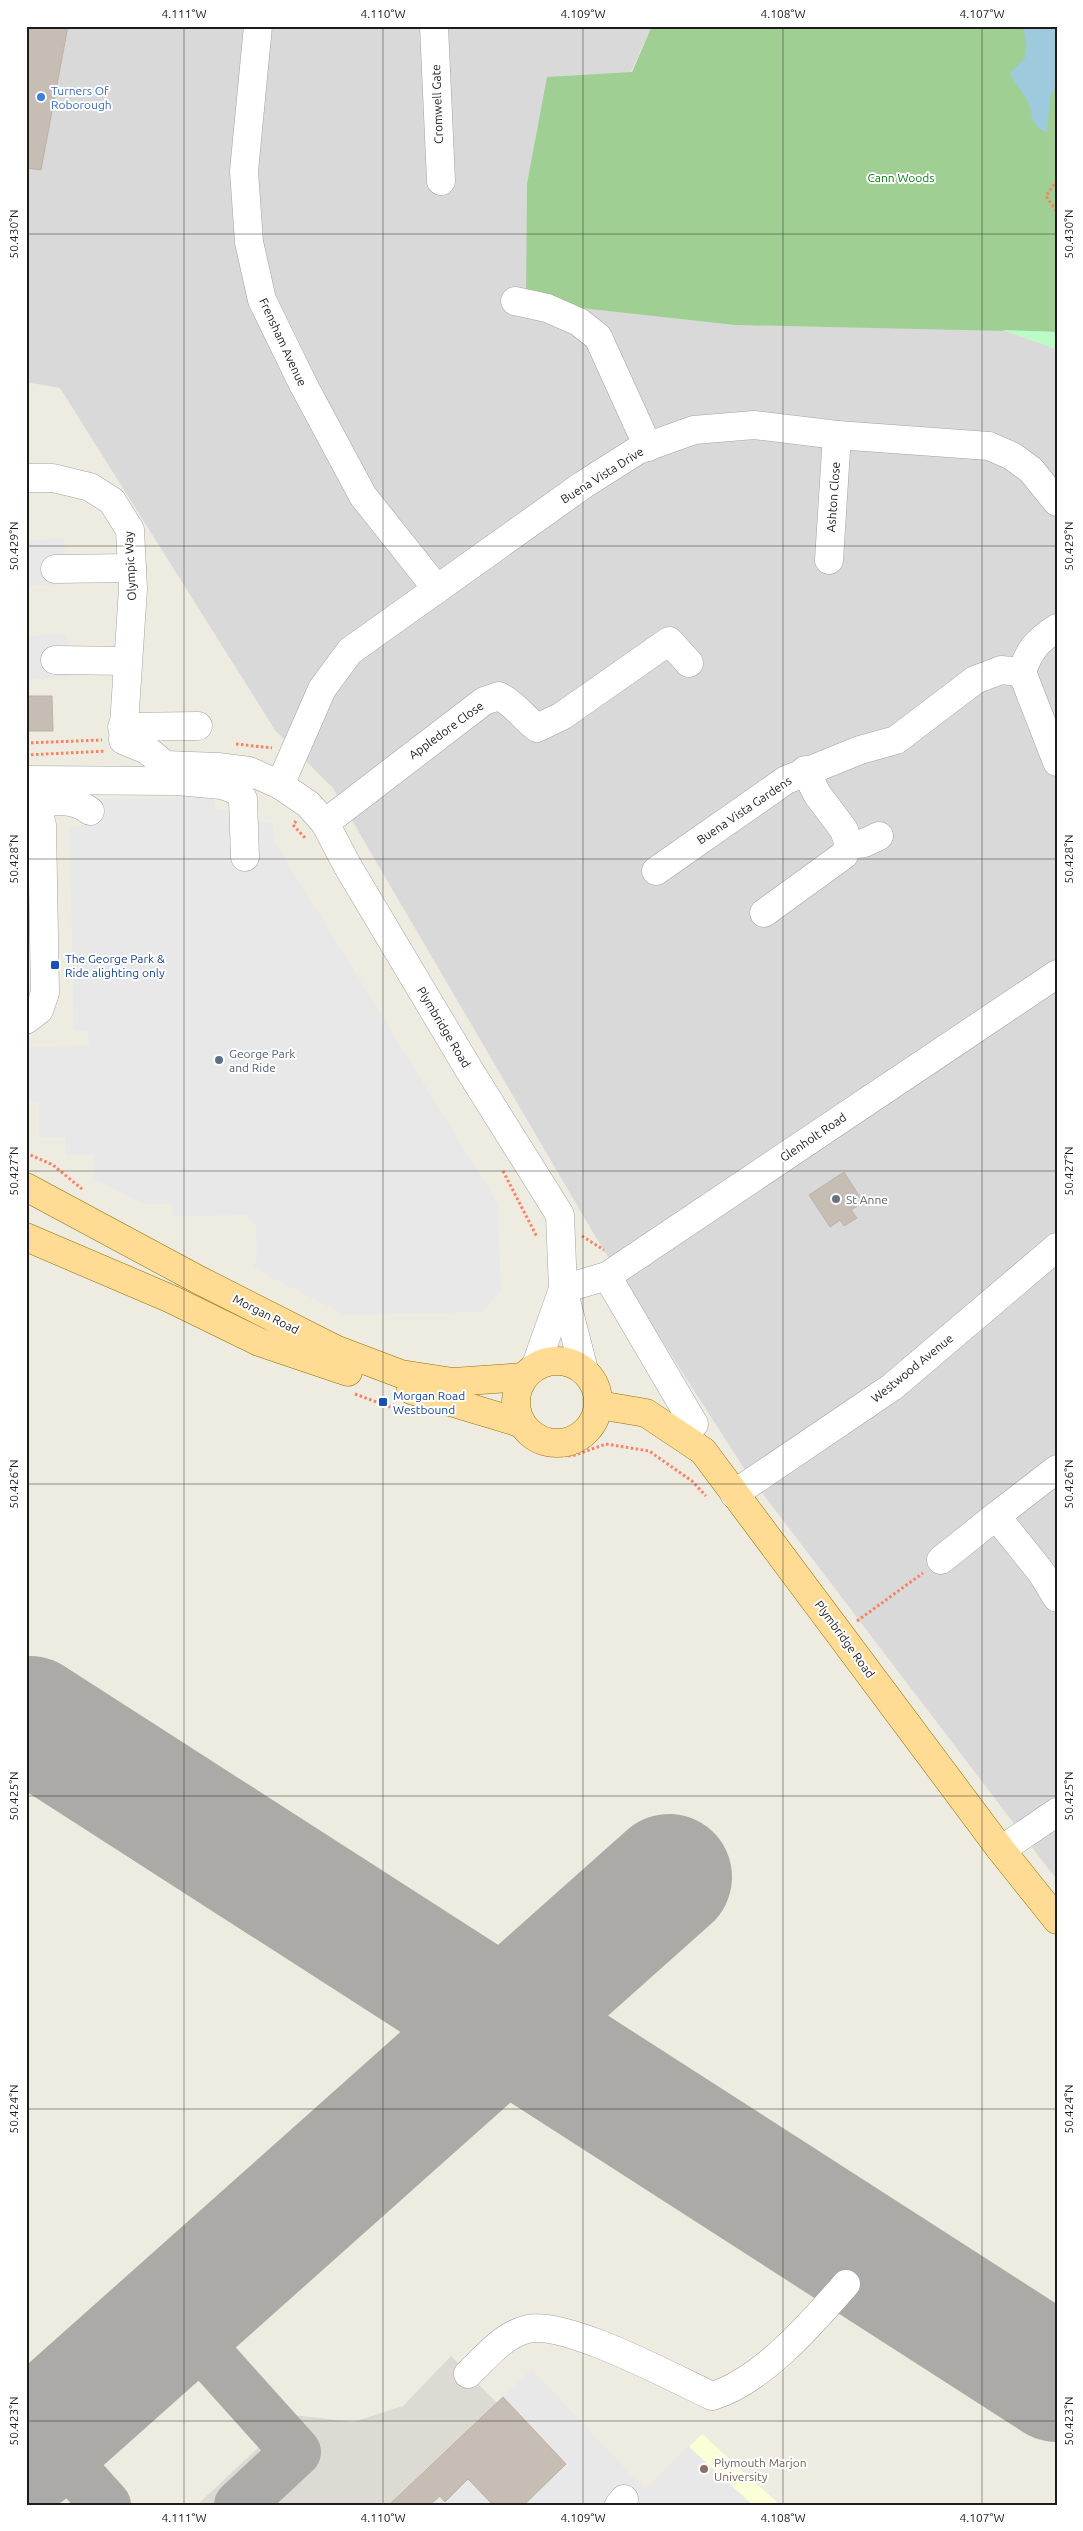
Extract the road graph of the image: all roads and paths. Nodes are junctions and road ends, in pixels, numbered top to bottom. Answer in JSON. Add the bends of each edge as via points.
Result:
{"nodes":[{"id":1,"x":258,"y":26,"type":"edge"},
{"id":2,"x":434,"y":26,"type":"edge"},
{"id":3,"x":1057,"y":180,"type":"edge"},
{"id":4,"x":440,"y":181,"type":"dead end"},
{"id":5,"x":1057,"y":212,"type":"edge"},
{"id":6,"x":515,"y":301,"type":"dead end"},
{"id":7,"x":837,"y":434,"type":"junction"},
{"id":8,"x":648,"y":447,"type":"junction"},
{"id":9,"x":26,"y":478,"type":"edge"},
{"id":10,"x":1057,"y":502,"type":"edge"},
{"id":11,"x":829,"y":560,"type":"dead end"},
{"id":12,"x":132,"y":568,"type":"junction"},
{"id":13,"x":55,"y":569,"type":"dead end"},
{"id":14,"x":437,"y":589,"type":"junction"},
{"id":15,"x":1057,"y":628,"type":"edge"},
{"id":16,"x":55,"y":660,"type":"dead end"},
{"id":17,"x":127,"y":661,"type":"junction"},
{"id":18,"x":689,"y":663,"type":"dead end"},
{"id":19,"x":1022,"y":672,"type":"junction"},
{"id":20,"x":198,"y":726,"type":"dead end"},
{"id":21,"x":123,"y":733,"type":"junction"},
{"id":22,"x":26,"y":742,"type":"edge"},
{"id":23,"x":1057,"y":762,"type":"edge"},
{"id":24,"x":165,"y":764,"type":"junction"},
{"id":25,"x":26,"y":770,"type":"edge"},
{"id":26,"x":805,"y":770,"type":"junction"},
{"id":27,"x":280,"y":786,"type":"junction"},
{"id":28,"x":29,"y":795,"type":"edge"},
{"id":29,"x":90,"y":811,"type":"dead end"},
{"id":30,"x":314,"y":823,"type":"junction"},
{"id":31,"x":879,"y":836,"type":"dead end"},
{"id":32,"x":849,"y":844,"type":"junction"},
{"id":33,"x":245,"y":857,"type":"dead end"},
{"id":34,"x":656,"y":871,"type":"dead end"},
{"id":35,"x":764,"y":913,"type":"dead end"},
{"id":36,"x":1057,"y":974,"type":"edge"},
{"id":37,"x":26,"y":1020,"type":"edge"},
{"id":38,"x":26,"y":1153,"type":"edge"},
{"id":39,"x":501,"y":1167,"type":"dead end"},
{"id":40,"x":26,"y":1187,"type":"edge"},
{"id":41,"x":89,"y":1194,"type":"dead end"},
{"id":42,"x":560,"y":1215,"type":"junction"},
{"id":43,"x":26,"y":1216,"type":"edge"},
{"id":44,"x":26,"y":1237,"type":"edge"},
{"id":45,"x":540,"y":1242,"type":"dead end"},
{"id":46,"x":1057,"y":1247,"type":"edge"},
{"id":47,"x":641,"y":1253,"type":"junction"},
{"id":48,"x":607,"y":1276,"type":"junction"},
{"id":49,"x":563,"y":1289,"type":"junction"},
{"id":50,"x":171,"y":1299,"type":"junction"},
{"id":51,"x":584,"y":1370,"type":"junction"},
{"id":52,"x":530,"y":1371,"type":"junction"},
{"id":53,"x":599,"y":1405,"type":"junction"},
{"id":54,"x":520,"y":1423,"type":"junction"},
{"id":55,"x":694,"y":1424,"type":"dead end"},
{"id":56,"x":1057,"y":1469,"type":"edge"},
{"id":57,"x":734,"y":1494,"type":"junction"},
{"id":58,"x":996,"y":1516,"type":"junction"},
{"id":59,"x":941,"y":1560,"type":"joint"},
{"id":60,"x":1049,"y":1566,"type":"edge"},
{"id":61,"x":1057,"y":1598,"type":"edge"},
{"id":62,"x":840,"y":1633,"type":"junction"},
{"id":63,"x":1057,"y":1812,"type":"edge"},
{"id":64,"x":1001,"y":1850,"type":"junction"},
{"id":65,"x":1057,"y":1920,"type":"edge"},
{"id":66,"x":846,"y":2284,"type":"dead end"},
{"id":67,"x":468,"y":2374,"type":"dead end"}],
"edges":[{"from":1,"to":14,"type":"street","name":"Frensham Avenue","via":[[244,170],[250,242],[262,300],[364,496]]},
{"from":2,"to":4,"type":"street","name":"Cromwell Gate"},
{"from":3,"to":5,"type":"path","via":[[1046,196]]},
{"from":6,"to":8,"type":"street","via":[[547,308],[579,322],[598,337]]},
{"from":7,"to":8,"type":"street","name":"Buena Vista Drive","via":[[754,425],[694,430]]},
{"from":7,"to":10,"type":"street","name":"Buena Vista Drive","via":[[989,446],[1012,456],[1031,470]]},
{"from":7,"to":11,"type":"street","name":"Ashton Close"},
{"from":8,"to":14,"type":"street","name":"Buena Vista Drive","via":[[583,484]]},
{"from":9,"to":12,"type":"street","name":"Olympic Way","via":[[54,478],[90,487],[112,501],[130,530]]},
{"from":12,"to":13,"type":"street"},
{"from":12,"to":17,"type":"street","name":"Olympic Way"},
{"from":14,"to":27,"type":"street","name":"Buena Vista Drive","via":[[350,651],[322,689]]},
{"from":15,"to":19,"type":"street","via":[[1028,653]]},
{"from":16,"to":17,"type":"street"},
{"from":17,"to":21,"type":"street","name":"Olympic Way"},
{"from":18,"to":30,"type":"street","name":"Appledore Close","via":[[670,641],[562,716],[537,728],[513,703],[499,696],[484,701]]},
{"from":19,"to":23,"type":"street"},
{"from":19,"to":26,"type":"street","name":"Buena Vista Gardens","via":[[1002,670],[975,680],[896,740]]},
{"from":20,"to":21,"type":"street"},
{"from":21,"to":22,"type":"path"},
{"from":21,"to":24,"type":"street"},
{"from":24,"to":25,"type":"street"},
{"from":24,"to":27,"type":"street","via":[[250,771]]},
{"from":26,"to":32,"type":"street","via":[[817,794],[844,830]]},
{"from":26,"to":34,"type":"street","name":"Buena Vista Gardens"},
{"from":27,"to":30,"type":"street","name":"Plymbridge Road"},
{"from":28,"to":29,"type":"street","via":[[81,804]]},
{"from":28,"to":33,"type":"street","via":[[177,781],[222,786],[238,791],[243,799]]},
{"from":28,"to":37,"type":"street","via":[[42,824],[45,993],[39,1010]]},
{"from":30,"to":30,"type":"path","via":[[293,825]]},
{"from":30,"to":42,"type":"street","name":"Plymbridge Road","via":[[347,865]]},
{"from":31,"to":32,"type":"street","via":[[864,843]]},
{"from":32,"to":35,"type":"street","via":[[844,856]]},
{"from":36,"to":47,"type":"street","name":"Glenholt Road"},
{"from":38,"to":41,"type":"path","via":[[54,1166]]},
{"from":39,"to":45,"type":"path"},
{"from":40,"to":52,"type":"main road","name":"Morgan Road","via":[[335,1350],[401,1374],[453,1382]]},
{"from":42,"to":47,"type":"path","via":[[577,1232],[604,1250]]},
{"from":42,"to":49,"type":"street","name":"Plymbridge Road"},
{"from":43,"to":50,"type":"main road","name":"Morgan Road"},
{"from":44,"to":50,"type":"main road","name":"Morgan Road"},
{"from":46,"to":57,"type":"street","name":"Westwood Avenue","via":[[892,1387]]},
{"from":47,"to":48,"type":"street","name":"Glenholt Road"},
{"from":48,"to":49,"type":"street","name":"Glenholt Road"},
{"from":48,"to":55,"type":"street"},
{"from":49,"to":51,"type":"street","name":"Plymbridge Road"},
{"from":49,"to":52,"type":"street","name":"Plymbridge Road"},
{"from":50,"to":54,"type":"main road","name":"Morgan Road","via":[[260,1342]]},
{"from":51,"to":52,"type":"main road","via":[[568,1362],[551,1360]]},
{"from":51,"to":53,"type":"main road","name":"Plymbridge Road","via":[[597,1390]]},
{"from":52,"to":54,"type":"main road","name":"Plymbridge Road","via":[[517,1389],[515,1404]]},
{"from":53,"to":54,"type":"main road","via":[[587,1431],[574,1440],[558,1444],[542,1441],[528,1433]]},
{"from":53,"to":57,"type":"main road","name":"Plymbridge Road","via":[[646,1413],[703,1451]]},
{"from":56,"to":58,"type":"street"},
{"from":57,"to":62,"type":"main road","name":"Plymbridge Road"},
{"from":58,"to":59,"type":"street"},
{"from":58,"to":60,"type":"street"},
{"from":59,"to":62,"type":"path"},
{"from":60,"to":61,"type":"street"},
{"from":62,"to":64,"type":"main road","name":"Plymbridge Road"},
{"from":63,"to":64,"type":"street"},
{"from":64,"to":65,"type":"main road","name":"Plymbridge Road"},
{"from":66,"to":67,"type":"street","via":[[763,2368],[730,2391],[712,2396],[581,2336],[558,2329],[528,2329],[501,2342]]}]}
